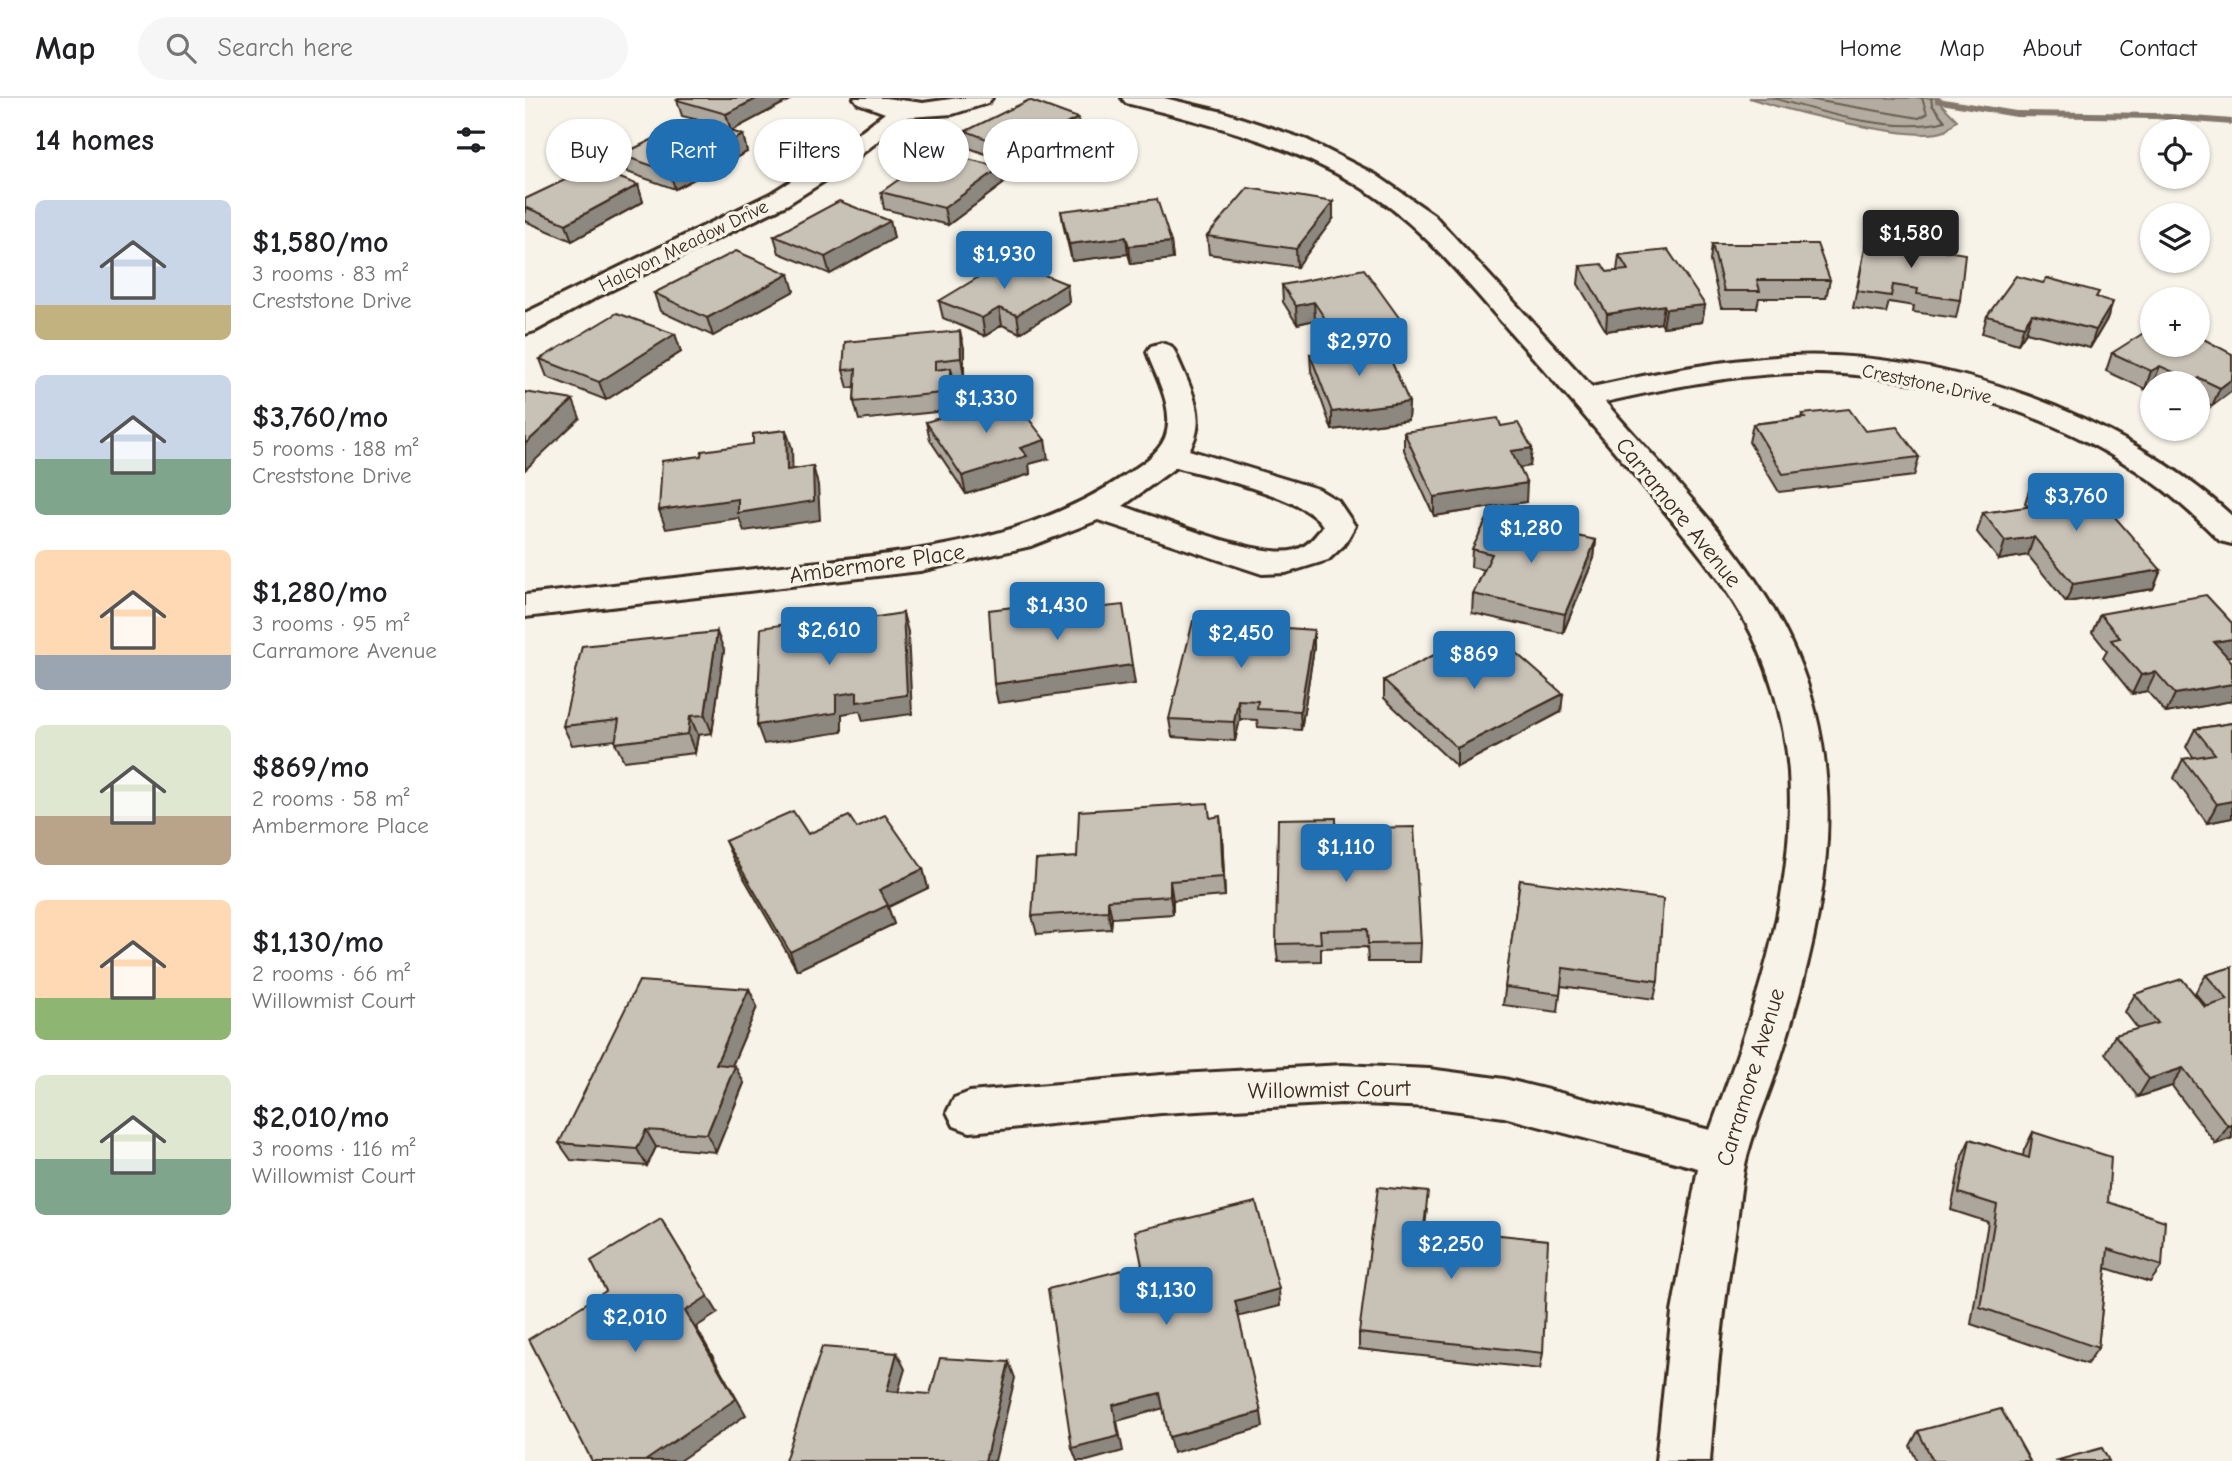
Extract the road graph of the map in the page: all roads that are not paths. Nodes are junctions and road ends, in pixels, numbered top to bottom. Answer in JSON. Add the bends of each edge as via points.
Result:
{"nodes":[{"id":1,"x":866,"y":98,"type":"edge"},
{"id":2,"x":980,"y":98,"type":"edge"},
{"id":3,"x":1135,"y":98,"type":"edge"},
{"id":4,"x":905,"y":109,"type":"junction"},
{"id":5,"x":525,"y":325,"type":"edge"},
{"id":6,"x":1161,"y":352,"type":"dead end"},
{"id":7,"x":1585,"y":397,"type":"junction"},
{"id":8,"x":1171,"y":454,"type":"junction"},
{"id":9,"x":1098,"y":509,"type":"junction"},
{"id":10,"x":2232,"y":534,"type":"edge"},
{"id":11,"x":525,"y":606,"type":"edge"},
{"id":12,"x":970,"y":1112,"type":"dead end"},
{"id":13,"x":1724,"y":1154,"type":"junction"},
{"id":14,"x":1683,"y":1461,"type":"edge"}],
"edges":[{"from":1,"to":4,"type":"street"},
{"from":2,"to":4,"type":"street","via":[[954,106]]},
{"from":3,"to":7,"type":"street","name":"Carramore Avenue","via":[[1265,132],[1367,180],[1425,221]]},
{"from":4,"to":5,"type":"street","name":"Halcyon Meadow Drive","via":[[781,198]]},
{"from":6,"to":8,"type":"street","name":"Ambermore Place","via":[[1184,414],[1182,433]]},
{"from":7,"to":10,"type":"street","name":"Creststone Drive","via":[[1686,376],[1781,366],[1853,368],[1937,381],[2070,422],[2157,470]]},
{"from":7,"to":13,"type":"street","name":"Carramore Avenue","via":[[1727,564],[1777,653],[1801,727],[1808,773],[1806,873],[1754,1070]]},
{"from":8,"to":9,"type":"street","name":"Ambermore Place"},
{"from":8,"to":9,"type":"street","via":[[1307,496],[1324,504],[1339,526],[1331,541],[1313,556],[1290,563],[1262,563]]},
{"from":9,"to":11,"type":"street","name":"Ambermore Place","via":[[1025,536],[909,562]]},
{"from":12,"to":13,"type":"street","name":"Willowmist Court","via":[[1314,1085],[1429,1088],[1504,1098]]},
{"from":13,"to":14,"type":"street","name":"Carramore Avenue","via":[[1697,1312]]}]}
